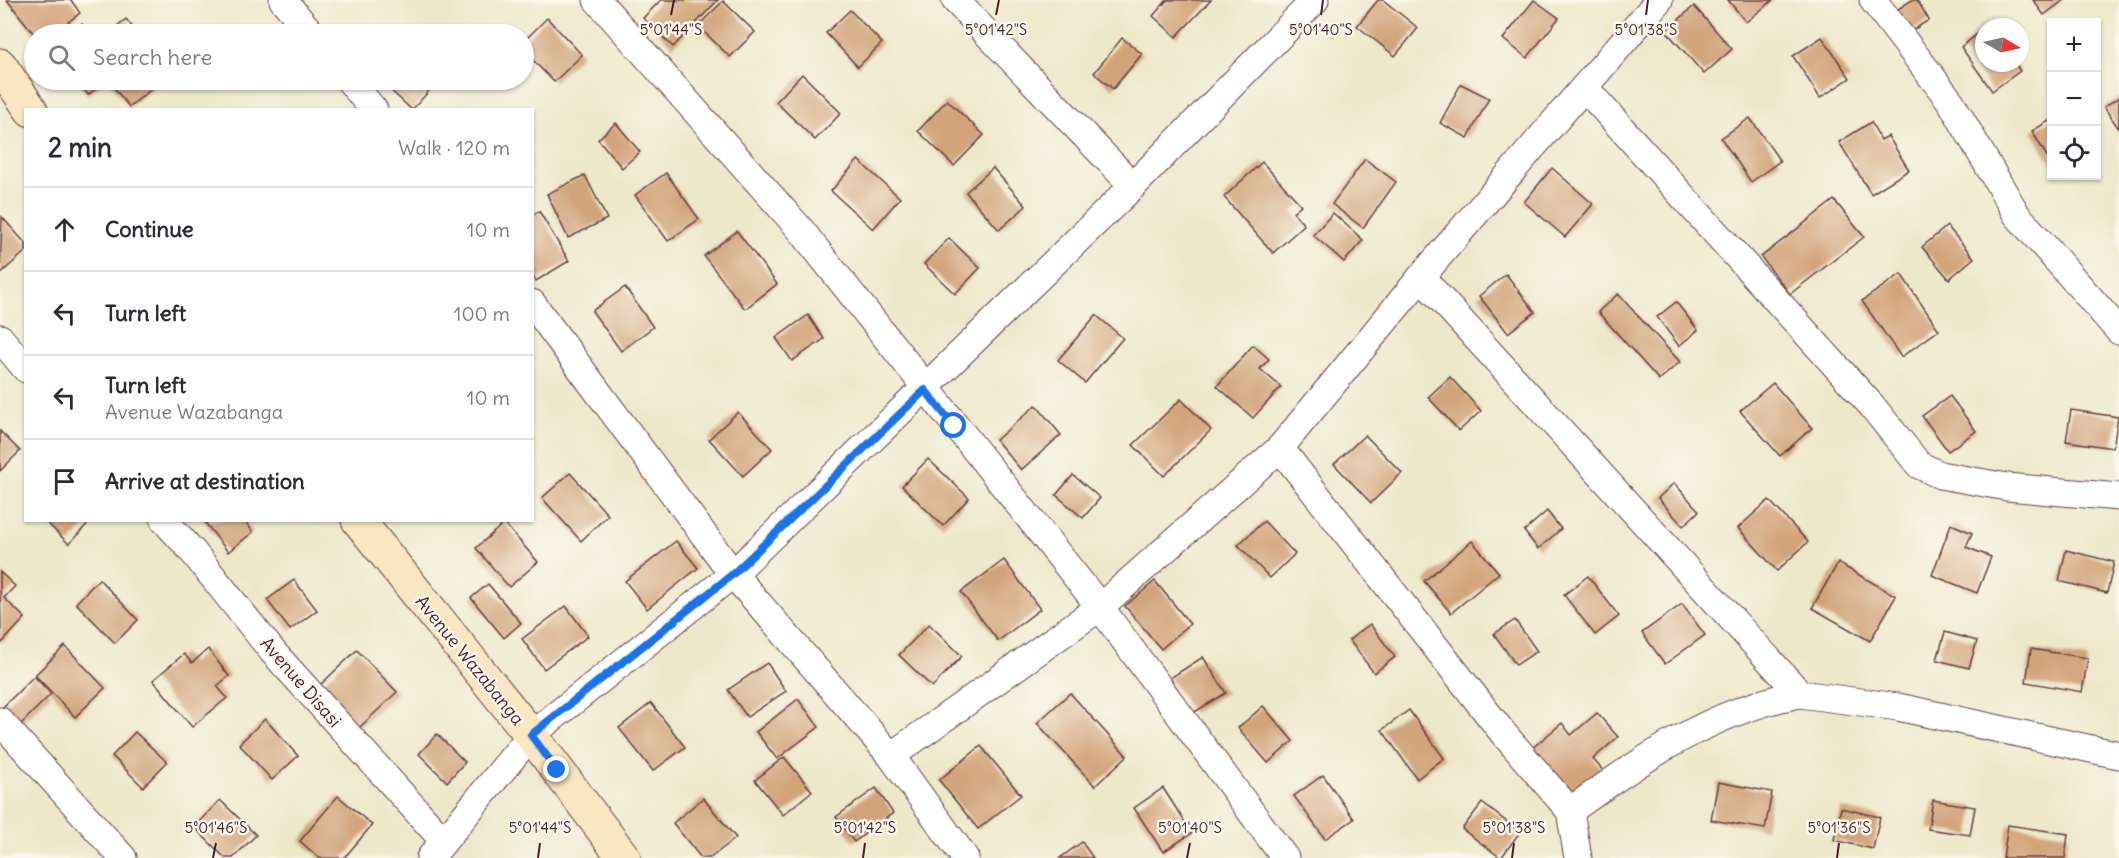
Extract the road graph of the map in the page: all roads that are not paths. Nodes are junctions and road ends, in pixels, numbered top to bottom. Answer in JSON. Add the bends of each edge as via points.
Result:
{"nodes":[{"id":1,"x":283,"y":0,"type":"edge"},
{"id":2,"x":597,"y":0,"type":"edge"},
{"id":3,"x":955,"y":0,"type":"edge"},
{"id":4,"x":1315,"y":0,"type":"edge"},
{"id":5,"x":1659,"y":0,"type":"edge"},
{"id":6,"x":1873,"y":0,"type":"edge"},
{"id":7,"x":303,"y":24,"type":"edge"},
{"id":8,"x":0,"y":65,"type":"edge"},
{"id":9,"x":1584,"y":87,"type":"junction"},
{"id":10,"x":357,"y":90,"type":"edge"},
{"id":11,"x":30,"y":108,"type":"edge"},
{"id":12,"x":372,"y":108,"type":"edge"},
{"id":13,"x":1133,"y":186,"type":"junction"},
{"id":14,"x":1421,"y":277,"type":"junction"},
{"id":15,"x":534,"y":306,"type":"edge"},
{"id":16,"x":2119,"y":331,"type":"edge"},
{"id":17,"x":0,"y":338,"type":"edge"},
{"id":18,"x":24,"y":367,"type":"edge"},
{"id":19,"x":925,"y":390,"type":"junction"},
{"id":20,"x":1280,"y":448,"type":"junction"},
{"id":21,"x":2119,"y":497,"type":"edge"},
{"id":22,"x":166,"y":522,"type":"edge"},
{"id":23,"x":359,"y":522,"type":"edge"},
{"id":24,"x":733,"y":574,"type":"junction"},
{"id":25,"x":1100,"y":607,"type":"junction"},
{"id":26,"x":1800,"y":694,"type":"junction"},
{"id":27,"x":0,"y":721,"type":"edge"},
{"id":28,"x":531,"y":735,"type":"junction"},
{"id":29,"x":2119,"y":755,"type":"edge"},
{"id":30,"x":891,"y":756,"type":"junction"},
{"id":31,"x":1570,"y":811,"type":"junction"},
{"id":32,"x":437,"y":849,"type":"edge"},
{"id":33,"x":123,"y":858,"type":"edge"},
{"id":34,"x":624,"y":858,"type":"edge"},
{"id":35,"x":965,"y":858,"type":"edge"},
{"id":36,"x":1285,"y":858,"type":"edge"},
{"id":37,"x":1578,"y":858,"type":"edge"}],
"edges":[{"from":1,"to":7,"type":"street"},
{"from":2,"to":19,"type":"street","via":[[800,229]]},
{"from":3,"to":13,"type":"street"},
{"from":4,"to":13,"type":"street"},
{"from":5,"to":9,"type":"street"},
{"from":6,"to":16,"type":"street","via":[[1951,102],[2017,215]]},
{"from":8,"to":11,"type":"main road"},
{"from":9,"to":14,"type":"street"},
{"from":9,"to":21,"type":"street","via":[[1864,397],[1919,465],[1940,475],[2007,487]]},
{"from":10,"to":12,"type":"street"},
{"from":13,"to":19,"type":"street"},
{"from":14,"to":20,"type":"street"},
{"from":14,"to":26,"type":"street"},
{"from":15,"to":24,"type":"street"},
{"from":17,"to":18,"type":"street"},
{"from":19,"to":24,"type":"street"},
{"from":19,"to":25,"type":"street"},
{"from":20,"to":25,"type":"street"},
{"from":20,"to":31,"type":"street","via":[[1503,733]]},
{"from":22,"to":32,"type":"street","name":"Avenue Disasi"},
{"from":23,"to":28,"type":"main road","name":"Avenue Wazabanga"},
{"from":24,"to":28,"type":"street"},
{"from":24,"to":30,"type":"street"},
{"from":25,"to":30,"type":"street"},
{"from":25,"to":36,"type":"street"},
{"from":26,"to":29,"type":"street","via":[[1898,707]]},
{"from":26,"to":31,"type":"street","via":[[1742,708],[1647,755]]},
{"from":27,"to":33,"type":"street"},
{"from":28,"to":32,"type":"street"},
{"from":28,"to":34,"type":"main road","name":"Avenue Wazabanga"},
{"from":30,"to":35,"type":"street"},
{"from":31,"to":37,"type":"street"}]}
